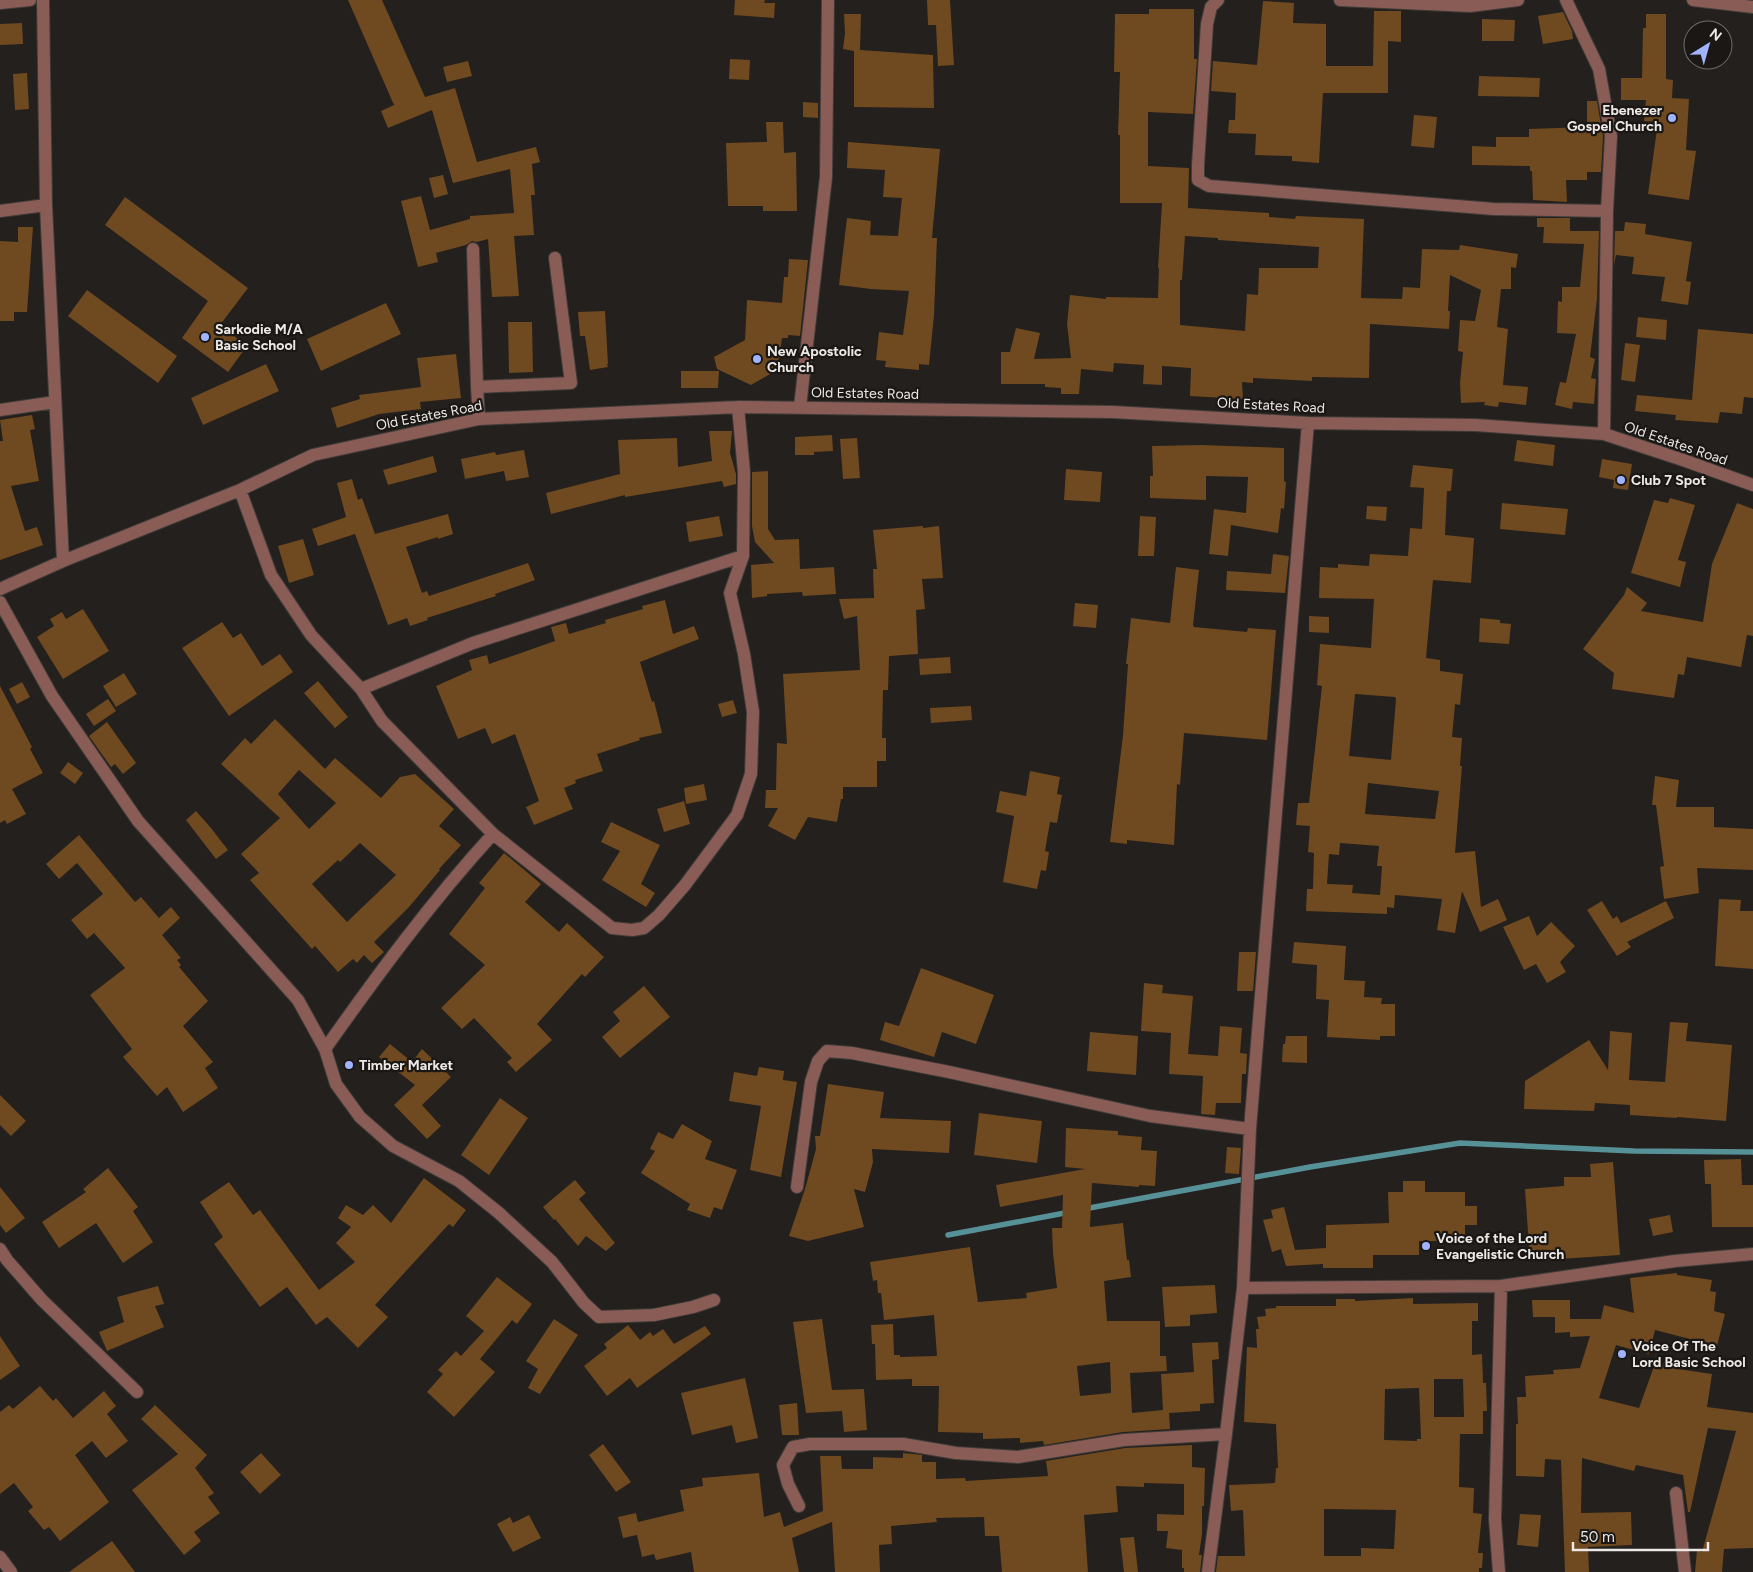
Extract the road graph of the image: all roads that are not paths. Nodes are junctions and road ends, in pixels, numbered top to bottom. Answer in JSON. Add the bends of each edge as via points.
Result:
{"nodes":[{"id":1,"x":30,"y":0,"type":"edge"},
{"id":2,"x":43,"y":0,"type":"edge"},
{"id":3,"x":828,"y":0,"type":"edge"},
{"id":4,"x":1218,"y":0,"type":"edge"},
{"id":5,"x":1340,"y":0,"type":"edge"},
{"id":6,"x":1518,"y":0,"type":"edge"},
{"id":7,"x":1566,"y":0,"type":"edge"},
{"id":8,"x":1693,"y":0,"type":"edge"},
{"id":9,"x":0,"y":3,"type":"edge"},
{"id":10,"x":1753,"y":7,"type":"edge"},
{"id":11,"x":46,"y":206,"type":"junction"},
{"id":12,"x":0,"y":211,"type":"edge"},
{"id":13,"x":1607,"y":211,"type":"junction"},
{"id":14,"x":473,"y":249,"type":"dead end"},
{"id":15,"x":555,"y":258,"type":"dead end"},
{"id":16,"x":476,"y":388,"type":"junction"},
{"id":17,"x":55,"y":402,"type":"junction"},
{"id":18,"x":738,"y":407,"type":"junction"},
{"id":19,"x":800,"y":407,"type":"junction"},
{"id":20,"x":0,"y":410,"type":"edge"},
{"id":21,"x":479,"y":419,"type":"junction"},
{"id":22,"x":1308,"y":423,"type":"junction"},
{"id":23,"x":1604,"y":434,"type":"junction"},
{"id":24,"x":1753,"y":485,"type":"edge"},
{"id":25,"x":240,"y":490,"type":"junction"},
{"id":26,"x":743,"y":556,"type":"junction"},
{"id":27,"x":63,"y":561,"type":"junction"},
{"id":28,"x":0,"y":589,"type":"edge"},
{"id":29,"x":0,"y":602,"type":"edge"},
{"id":30,"x":361,"y":689,"type":"junction"},
{"id":31,"x":493,"y":834,"type":"junction"},
{"id":32,"x":325,"y":1049,"type":"junction"},
{"id":33,"x":1250,"y":1129,"type":"junction"},
{"id":34,"x":797,"y":1188,"type":"dead end"},
{"id":35,"x":0,"y":1249,"type":"edge"},
{"id":36,"x":1753,"y":1254,"type":"edge"},
{"id":37,"x":1501,"y":1286,"type":"junction"},
{"id":38,"x":1243,"y":1288,"type":"junction"},
{"id":39,"x":714,"y":1300,"type":"dead end"},
{"id":40,"x":137,"y":1392,"type":"dead end"},
{"id":41,"x":1226,"y":1434,"type":"junction"},
{"id":42,"x":1676,"y":1493,"type":"dead end"},
{"id":43,"x":799,"y":1506,"type":"dead end"},
{"id":44,"x":0,"y":1557,"type":"edge"},
{"id":45,"x":11,"y":1572,"type":"edge"},
{"id":46,"x":1208,"y":1572,"type":"edge"},
{"id":47,"x":1499,"y":1572,"type":"edge"},
{"id":48,"x":1685,"y":1572,"type":"edge"}],
"edges":[{"from":1,"to":9,"type":"street"},
{"from":2,"to":11,"type":"street"},
{"from":3,"to":19,"type":"street","via":[[826,177]]},
{"from":4,"to":13,"type":"street","via":[[1211,7],[1206,24],[1198,166],[1198,180],[1209,186],[1494,208]]},
{"from":5,"to":6,"type":"street","via":[[1470,6]]},
{"from":7,"to":13,"type":"street","via":[[1599,69],[1612,136]]},
{"from":8,"to":10,"type":"street"},
{"from":11,"to":12,"type":"street"},
{"from":11,"to":17,"type":"street"},
{"from":13,"to":23,"type":"street"},
{"from":14,"to":16,"type":"street"},
{"from":15,"to":16,"type":"street","via":[[571,383]]},
{"from":16,"to":21,"type":"street"},
{"from":17,"to":20,"type":"street"},
{"from":17,"to":27,"type":"street"},
{"from":18,"to":19,"type":"street","name":"Old Estates Road"},
{"from":18,"to":21,"type":"street","name":"Old Estates Road"},
{"from":18,"to":26,"type":"street","via":[[744,472]]},
{"from":19,"to":22,"type":"street","name":"Old Estates Road","via":[[1113,412]]},
{"from":21,"to":25,"type":"street","name":"Old Estates Road","via":[[313,455]]},
{"from":22,"to":23,"type":"street","name":"Old Estates Road","via":[[1475,425]]},
{"from":22,"to":33,"type":"street"},
{"from":23,"to":24,"type":"street","name":"Old Estates Road"},
{"from":25,"to":27,"type":"street","name":"Old Estates Road"},
{"from":25,"to":30,"type":"street","via":[[271,575],[310,635]]},
{"from":26,"to":30,"type":"street","via":[[473,643]]},
{"from":26,"to":31,"type":"street","via":[[730,593],[753,712],[751,774],[737,815],[659,915],[644,928],[612,928]]},
{"from":27,"to":28,"type":"street","name":"Old Estates Road"},
{"from":29,"to":32,"type":"street","via":[[52,696],[138,821],[298,1000]]},
{"from":30,"to":31,"type":"street","via":[[382,721]]},
{"from":31,"to":32,"type":"street","via":[[454,876],[414,927]]},
{"from":32,"to":39,"type":"street","via":[[336,1084],[360,1117],[393,1146],[459,1180],[552,1262],[599,1317],[654,1316]]},
{"from":33,"to":34,"type":"street","via":[[1150,1116],[940,1070],[827,1051],[818,1061],[811,1082]]},
{"from":33,"to":38,"type":"street"},
{"from":35,"to":40,"type":"street","via":[[42,1300]]},
{"from":36,"to":37,"type":"street","via":[[1675,1261]]},
{"from":37,"to":38,"type":"street"},
{"from":37,"to":47,"type":"street","via":[[1495,1519]]},
{"from":38,"to":41,"type":"street"},
{"from":41,"to":43,"type":"street","via":[[1124,1440],[1018,1456],[956,1453],[903,1444],[810,1444],[793,1447],[783,1465]]},
{"from":41,"to":46,"type":"street"},
{"from":42,"to":48,"type":"street"},
{"from":44,"to":45,"type":"street"}]}
